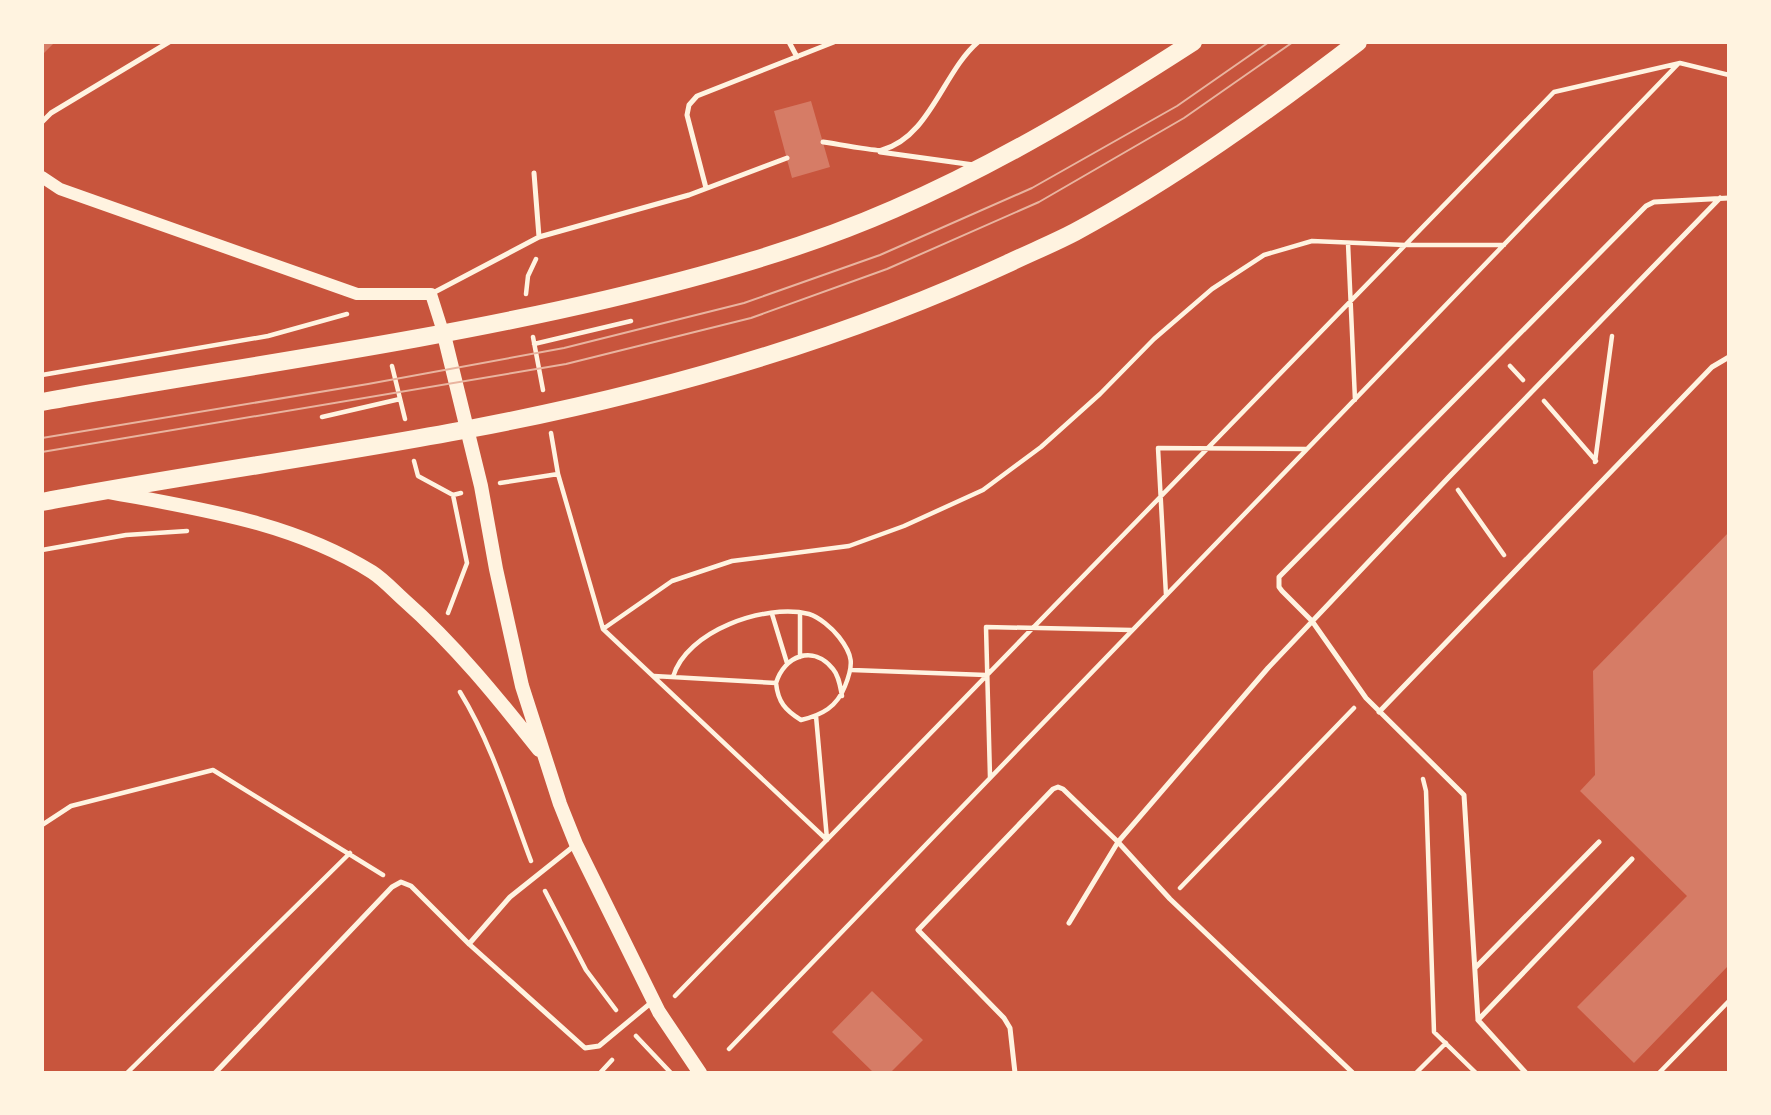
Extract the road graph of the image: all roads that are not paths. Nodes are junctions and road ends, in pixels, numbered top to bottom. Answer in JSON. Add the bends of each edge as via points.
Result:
{"nodes":[{"id":1,"x":169,"y":42,"type":"edge"},
{"id":2,"x":789,"y":42,"type":"edge"},
{"id":3,"x":834,"y":42,"type":"edge"},
{"id":4,"x":978,"y":42,"type":"edge"},
{"id":5,"x":1193,"y":42,"type":"edge"},
{"id":6,"x":1358,"y":42,"type":"edge"},
{"id":7,"x":797,"y":57,"type":"junction"},
{"id":8,"x":42,"y":122,"type":"edge"},
{"id":9,"x":823,"y":142,"type":"dead end"},
{"id":10,"x":880,"y":152,"type":"junction"},
{"id":11,"x":787,"y":158,"type":"dead end"},
{"id":12,"x":986,"y":167,"type":"junction"},
{"id":13,"x":534,"y":173,"type":"dead end"},
{"id":14,"x":42,"y":177,"type":"edge"},
{"id":15,"x":706,"y":188,"type":"junction"},
{"id":16,"x":1720,"y":198,"type":"junction"},
{"id":17,"x":1729,"y":198,"type":"edge"},
{"id":18,"x":539,"y":237,"type":"junction"},
{"id":19,"x":431,"y":294,"type":"junction"},
{"id":20,"x":444,"y":335,"type":"junction"},
{"id":21,"x":1729,"y":357,"type":"edge"},
{"id":22,"x":42,"y":402,"type":"edge"},
{"id":23,"x":467,"y":430,"type":"junction"},
{"id":24,"x":100,"y":491,"type":"junction"},
{"id":25,"x":42,"y":502,"type":"edge"},
{"id":26,"x":1312,"y":621,"type":"junction"},
{"id":27,"x":1379,"y":712,"type":"junction"},
{"id":28,"x":545,"y":758,"type":"junction"},
{"id":29,"x":1118,"y":842,"type":"junction"},
{"id":30,"x":1599,"y":842,"type":"dead end"},
{"id":31,"x":576,"y":844,"type":"junction"},
{"id":32,"x":1632,"y":859,"type":"dead end"},
{"id":33,"x":1069,"y":923,"type":"dead end"},
{"id":34,"x":469,"y":944,"type":"junction"},
{"id":35,"x":1475,"y":968,"type":"junction"},
{"id":36,"x":656,"y":1007,"type":"junction"},
{"id":37,"x":1478,"y":1020,"type":"junction"},
{"id":38,"x":215,"y":1073,"type":"edge"},
{"id":39,"x":700,"y":1073,"type":"edge"},
{"id":40,"x":1015,"y":1073,"type":"edge"},
{"id":41,"x":1353,"y":1073,"type":"edge"},
{"id":42,"x":1526,"y":1073,"type":"edge"}],
"edges":[{"from":1,"to":8,"type":"lane"},
{"from":2,"to":7,"type":"lane"},
{"from":3,"to":7,"type":"lane"},
{"from":4,"to":10,"type":"lane","via":[[964,54],[931,108],[905,139]]},
{"from":5,"to":12,"type":"main road","via":[[1104,100]]},
{"from":6,"to":23,"type":"main road","via":[[1186,165],[1075,232],[957,287],[871,321],[679,382]]},
{"from":7,"to":15,"type":"lane","via":[[697,96],[690,105],[687,115]]},
{"from":9,"to":10,"type":"lane"},
{"from":10,"to":12,"type":"lane"},
{"from":11,"to":15,"type":"lane"},
{"from":12,"to":20,"type":"main road","via":[[892,211],[780,252],[683,281]]},
{"from":13,"to":18,"type":"lane"},
{"from":14,"to":19,"type":"street","via":[[61,190],[357,294]]},
{"from":15,"to":18,"type":"lane"},
{"from":16,"to":17,"type":"lane"},
{"from":16,"to":26,"type":"lane"},
{"from":16,"to":26,"type":"lane","via":[[1648,204],[1282,572],[1279,587]]},
{"from":18,"to":19,"type":"lane"},
{"from":19,"to":20,"type":"street"},
{"from":20,"to":22,"type":"main road"},
{"from":20,"to":23,"type":"main road"},
{"from":21,"to":27,"type":"lane","via":[[1712,366]]},
{"from":23,"to":24,"type":"main road"},
{"from":23,"to":28,"type":"main road","via":[[522,687]]},
{"from":24,"to":25,"type":"main road"},
{"from":24,"to":28,"type":"main road","via":[[269,525],[374,573],[434,626]]},
{"from":26,"to":27,"type":"lane"},
{"from":26,"to":29,"type":"lane"},
{"from":27,"to":35,"type":"lane","via":[[1465,798]]},
{"from":28,"to":31,"type":"main road"},
{"from":29,"to":33,"type":"lane"},
{"from":29,"to":40,"type":"lane","via":[[1063,789],[1055,788],[919,928],[1004,1018],[1010,1028]]},
{"from":29,"to":41,"type":"lane","via":[[1170,899]]},
{"from":30,"to":35,"type":"lane"},
{"from":31,"to":34,"type":"lane","via":[[510,897]]},
{"from":31,"to":36,"type":"main road"},
{"from":32,"to":37,"type":"lane"},
{"from":34,"to":36,"type":"lane","via":[[585,1048],[599,1046]]},
{"from":34,"to":38,"type":"lane","via":[[411,886],[397,884]]},
{"from":35,"to":37,"type":"lane"},
{"from":36,"to":39,"type":"main road"},
{"from":37,"to":42,"type":"lane"}]}
